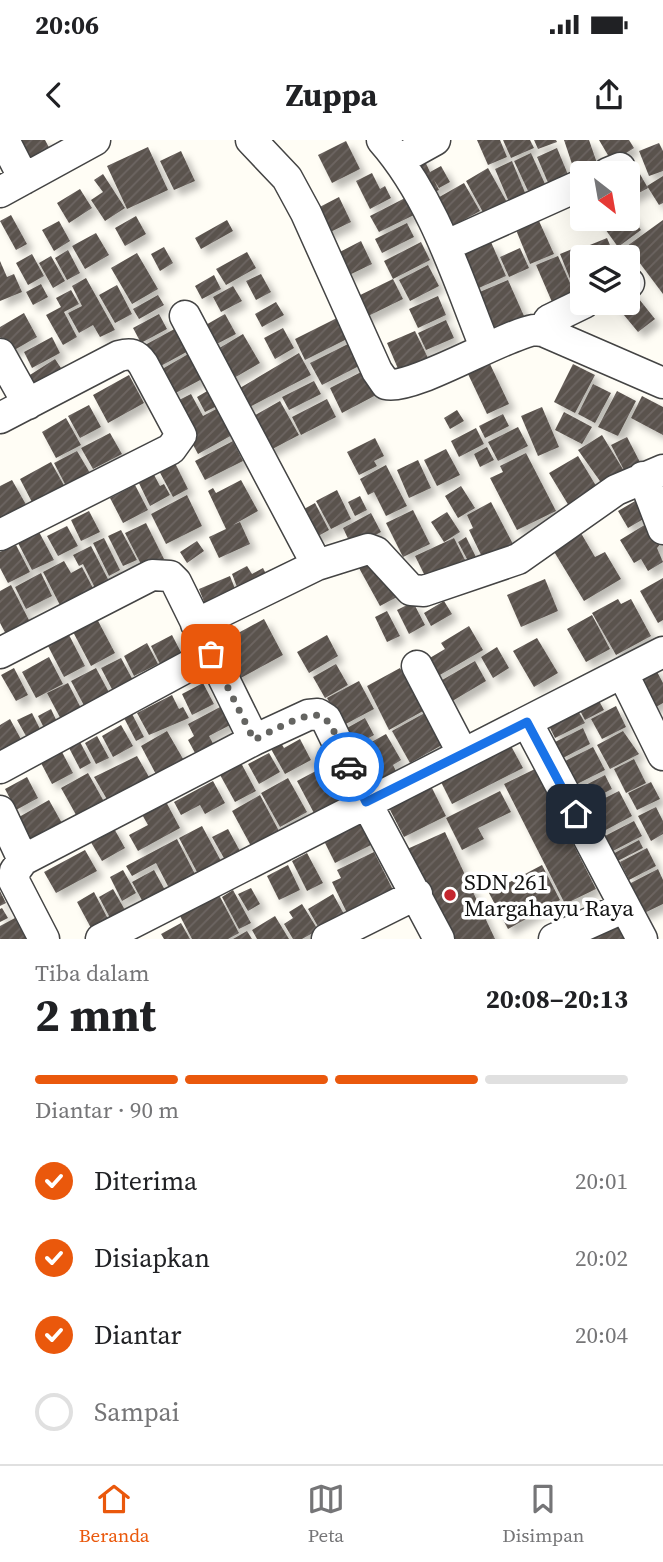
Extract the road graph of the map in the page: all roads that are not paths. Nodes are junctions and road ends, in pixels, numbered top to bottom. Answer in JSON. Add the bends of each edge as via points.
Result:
{"nodes":[{"id":1,"x":4,"y":140,"type":"edge"},
{"id":2,"x":95,"y":140,"type":"edge"},
{"id":3,"x":251,"y":140,"type":"edge"},
{"id":4,"x":435,"y":140,"type":"edge"},
{"id":5,"x":391,"y":150,"type":"edge"},
{"id":6,"x":12,"y":186,"type":"edge"},
{"id":7,"x":570,"y":190,"type":"edge"},
{"id":8,"x":445,"y":246,"type":"junction"},
{"id":9,"x":570,"y":310,"type":"edge"},
{"id":10,"x":185,"y":316,"type":"dead end"},
{"id":11,"x":542,"y":331,"type":"junction"},
{"id":12,"x":485,"y":347,"type":"junction"},
{"id":13,"x":0,"y":354,"type":"edge"},
{"id":14,"x":663,"y":383,"type":"edge"},
{"id":15,"x":28,"y":404,"type":"junction"},
{"id":16,"x":0,"y":418,"type":"edge"},
{"id":17,"x":653,"y":473,"type":"edge"},
{"id":18,"x":663,"y":529,"type":"edge"},
{"id":19,"x":0,"y":535,"type":"edge"},
{"id":20,"x":317,"y":565,"type":"junction"},
{"id":21,"x":196,"y":624,"type":"junction"},
{"id":22,"x":663,"y":652,"type":"edge"},
{"id":23,"x":0,"y":653,"type":"edge"},
{"id":24,"x":211,"y":654,"type":"junction"},
{"id":25,"x":417,"y":666,"type":"dead end"},
{"id":26,"x":622,"y":674,"type":"junction"},
{"id":27,"x":527,"y":722,"type":"junction"},
{"id":28,"x":254,"y":740,"type":"junction"},
{"id":29,"x":463,"y":754,"type":"junction"},
{"id":30,"x":663,"y":755,"type":"edge"},
{"id":31,"x":0,"y":768,"type":"edge"},
{"id":32,"x":366,"y":802,"type":"junction"},
{"id":33,"x":0,"y":811,"type":"edge"},
{"id":34,"x":23,"y":860,"type":"junction"},
{"id":35,"x":417,"y":894,"type":"junction"},
{"id":36,"x":625,"y":907,"type":"junction"},
{"id":37,"x":44,"y":939,"type":"edge"},
{"id":38,"x":101,"y":939,"type":"edge"},
{"id":39,"x":327,"y":939,"type":"edge"},
{"id":40,"x":439,"y":939,"type":"edge"},
{"id":41,"x":554,"y":939,"type":"edge"},
{"id":42,"x":642,"y":939,"type":"edge"}],
"edges":[{"from":1,"to":6,"type":"street"},
{"from":2,"to":6,"type":"street"},
{"from":3,"to":12,"type":"street","via":[[287,178],[386,384],[406,384]]},
{"from":4,"to":5,"type":"street"},
{"from":5,"to":8,"type":"street"},
{"from":7,"to":8,"type":"street"},
{"from":8,"to":12,"type":"street"},
{"from":9,"to":11,"type":"street","via":[[549,320]]},
{"from":10,"to":20,"type":"street"},
{"from":11,"to":12,"type":"street"},
{"from":11,"to":14,"type":"street"},
{"from":13,"to":15,"type":"street"},
{"from":15,"to":16,"type":"street"},
{"from":15,"to":19,"type":"street","via":[[130,353],[143,364],[181,435],[171,449]]},
{"from":17,"to":18,"type":"street"},
{"from":17,"to":20,"type":"street","via":[[616,490],[518,559],[424,591],[411,590],[368,549]]},
{"from":20,"to":21,"type":"street"},
{"from":21,"to":23,"type":"street","via":[[176,582],[163,573]]},
{"from":21,"to":24,"type":"street"},
{"from":22,"to":26,"type":"street"},
{"from":24,"to":28,"type":"street"},
{"from":24,"to":31,"type":"street"},
{"from":25,"to":29,"type":"street"},
{"from":26,"to":27,"type":"street"},
{"from":26,"to":30,"type":"street"},
{"from":27,"to":29,"type":"street"},
{"from":27,"to":36,"type":"street"},
{"from":28,"to":32,"type":"street","via":[[318,714],[326,719]]},
{"from":28,"to":34,"type":"street"},
{"from":29,"to":32,"type":"street"},
{"from":32,"to":35,"type":"street"},
{"from":32,"to":38,"type":"street"},
{"from":33,"to":34,"type":"street"},
{"from":34,"to":37,"type":"street","via":[[14,881]]},
{"from":35,"to":39,"type":"street"},
{"from":35,"to":40,"type":"street"},
{"from":36,"to":41,"type":"street"},
{"from":36,"to":42,"type":"street"}]}
